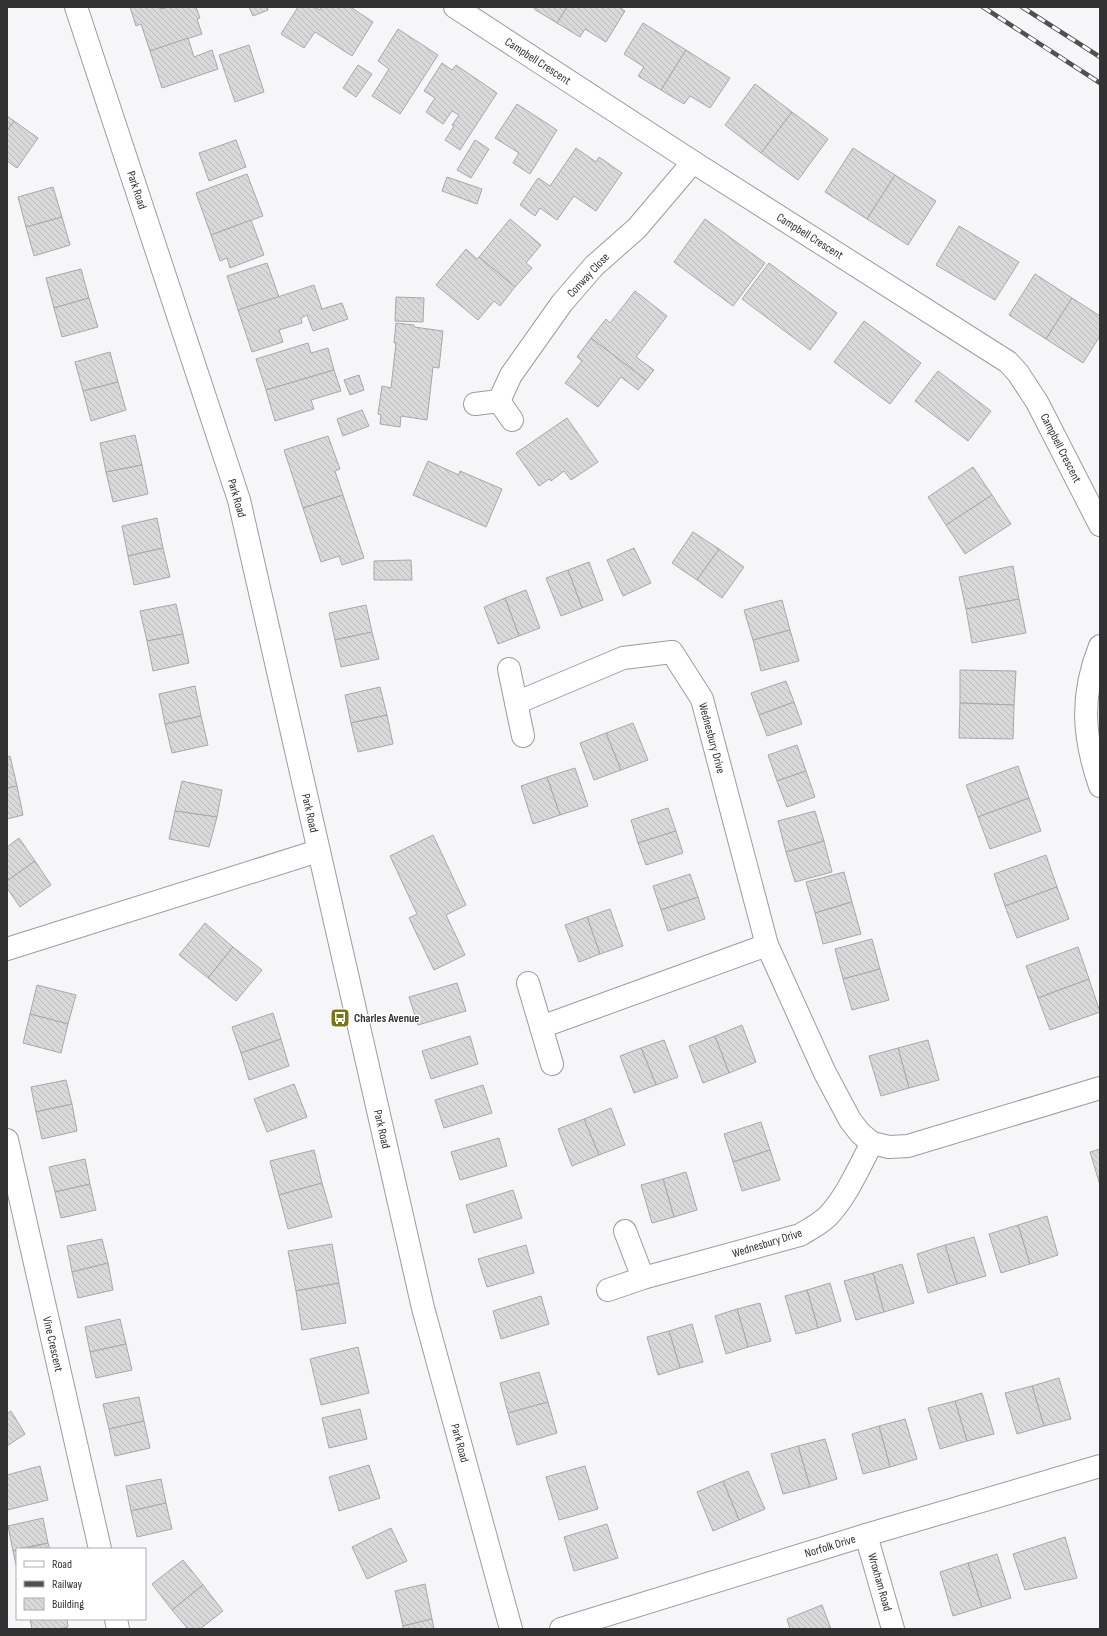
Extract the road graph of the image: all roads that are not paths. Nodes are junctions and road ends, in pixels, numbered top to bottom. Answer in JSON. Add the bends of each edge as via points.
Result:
{"nodes":[{"id":1,"x":76,"y":7,"type":"edge"},
{"id":2,"x":455,"y":7,"type":"edge"},
{"id":3,"x":694,"y":162,"type":"junction"},
{"id":4,"x":499,"y":401,"type":"junction"},
{"id":5,"x":475,"y":404,"type":"dead end"},
{"id":6,"x":512,"y":420,"type":"dead end"},
{"id":7,"x":1100,"y":526,"type":"edge"},
{"id":8,"x":1100,"y":646,"type":"edge"},
{"id":9,"x":509,"y":669,"type":"dead end"},
{"id":10,"x":516,"y":703,"type":"junction"},
{"id":11,"x":523,"y":736,"type":"dead end"},
{"id":12,"x":1100,"y":786,"type":"edge"},
{"id":13,"x":318,"y":851,"type":"junction"},
{"id":14,"x":767,"y":945,"type":"junction"},
{"id":15,"x":7,"y":949,"type":"edge"},
{"id":16,"x":528,"y":984,"type":"dead end"},
{"id":17,"x":540,"y":1026,"type":"junction"},
{"id":18,"x":552,"y":1064,"type":"dead end"},
{"id":19,"x":1100,"y":1088,"type":"edge"},
{"id":20,"x":7,"y":1140,"type":"edge"},
{"id":21,"x":872,"y":1143,"type":"junction"},
{"id":22,"x":625,"y":1231,"type":"dead end"},
{"id":23,"x":643,"y":1278,"type":"junction"},
{"id":24,"x":608,"y":1290,"type":"dead end"},
{"id":25,"x":1100,"y":1466,"type":"edge"},
{"id":26,"x":866,"y":1535,"type":"junction"},
{"id":27,"x":100,"y":1548,"type":"edge"},
{"id":28,"x":512,"y":1629,"type":"edge"},
{"id":29,"x":561,"y":1629,"type":"edge"},
{"id":30,"x":893,"y":1629,"type":"edge"}],
"edges":[{"from":1,"to":13,"type":"street","name":"Park Road","via":[[239,500]]},
{"from":2,"to":3,"type":"street","name":"Campbell Crescent"},
{"from":3,"to":4,"type":"street","name":"Conway Close","via":[[637,228],[594,266],[562,303],[511,375]]},
{"from":3,"to":7,"type":"street","name":"Campbell Crescent","via":[[1008,362],[1037,402]]},
{"from":4,"to":5,"type":"street"},
{"from":4,"to":6,"type":"street"},
{"from":8,"to":12,"type":"street","via":[[1092,666],[1085,700],[1091,761]]},
{"from":9,"to":10,"type":"street"},
{"from":10,"to":11,"type":"street"},
{"from":10,"to":14,"type":"street","name":"Wednesbury Drive","via":[[623,658],[672,652],[702,699]]},
{"from":13,"to":15,"type":"street"},
{"from":13,"to":28,"type":"street","name":"Park Road","via":[[423,1308]]},
{"from":14,"to":17,"type":"street"},
{"from":14,"to":21,"type":"street","name":"Wednesbury Drive","via":[[825,1073],[850,1120]]},
{"from":16,"to":17,"type":"street"},
{"from":17,"to":18,"type":"street"},
{"from":19,"to":21,"type":"street","via":[[908,1146],[889,1147]]},
{"from":20,"to":27,"type":"street","name":"Vine Crescent"},
{"from":21,"to":23,"type":"street","name":"Wednesbury Drive","via":[[839,1202],[827,1216],[800,1235]]},
{"from":22,"to":23,"type":"street"},
{"from":23,"to":24,"type":"street","name":"Wednesbury Drive"},
{"from":25,"to":26,"type":"street","name":"Norfolk Drive"},
{"from":26,"to":29,"type":"street","name":"Norfolk Drive"},
{"from":26,"to":30,"type":"street","name":"Wroxham Road"}]}
